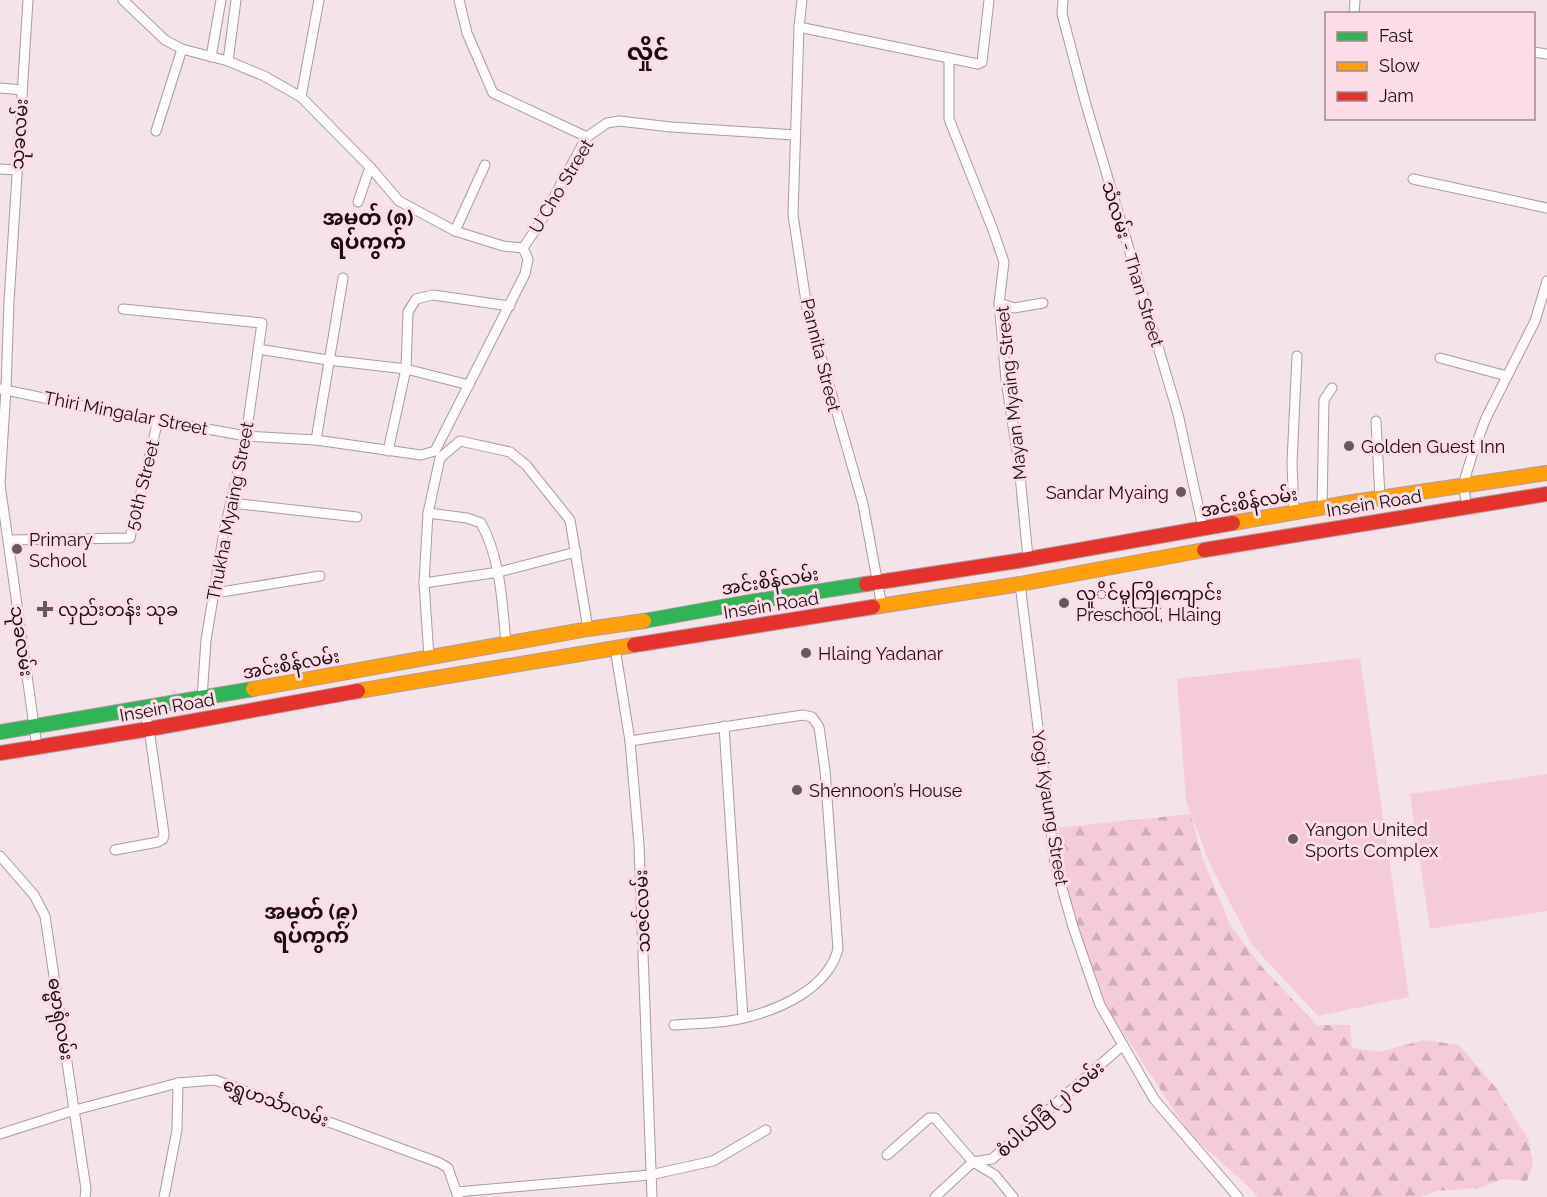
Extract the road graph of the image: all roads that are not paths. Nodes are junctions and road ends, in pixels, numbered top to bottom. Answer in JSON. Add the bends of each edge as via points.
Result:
{"nodes":[{"id":1,"x":28,"y":0,"type":"edge"},
{"id":2,"x":123,"y":0,"type":"edge"},
{"id":3,"x":221,"y":0,"type":"edge"},
{"id":4,"x":236,"y":0,"type":"edge"},
{"id":5,"x":319,"y":0,"type":"edge"},
{"id":6,"x":459,"y":0,"type":"edge"},
{"id":7,"x":802,"y":0,"type":"edge"},
{"id":8,"x":989,"y":0,"type":"edge"},
{"id":9,"x":1063,"y":0,"type":"edge"},
{"id":10,"x":799,"y":27,"type":"junction"},
{"id":11,"x":182,"y":49,"type":"junction"},
{"id":12,"x":211,"y":57,"type":"junction"},
{"id":13,"x":949,"y":58,"type":"junction"},
{"id":14,"x":228,"y":61,"type":"junction"},
{"id":15,"x":0,"y":88,"type":"edge"},
{"id":16,"x":22,"y":90,"type":"junction"},
{"id":17,"x":301,"y":97,"type":"junction"},
{"id":18,"x":156,"y":131,"type":"dead end"},
{"id":19,"x":795,"y":135,"type":"junction"},
{"id":20,"x":587,"y":137,"type":"junction"},
{"id":21,"x":485,"y":165,"type":"dead end"},
{"id":22,"x":370,"y":167,"type":"junction"},
{"id":23,"x":0,"y":169,"type":"edge"},
{"id":24,"x":16,"y":170,"type":"junction"},
{"id":25,"x":1413,"y":179,"type":"dead end"},
{"id":26,"x":358,"y":202,"type":"dead end"},
{"id":27,"x":1547,"y":208,"type":"edge"},
{"id":28,"x":455,"y":231,"type":"junction"},
{"id":29,"x":523,"y":248,"type":"junction"},
{"id":30,"x":343,"y":278,"type":"dead end"},
{"id":31,"x":1547,"y":281,"type":"edge"},
{"id":32,"x":999,"y":303,"type":"junction"},
{"id":33,"x":1043,"y":303,"type":"dead end"},
{"id":34,"x":510,"y":306,"type":"junction"},
{"id":35,"x":123,"y":309,"type":"dead end"},
{"id":36,"x":258,"y":349,"type":"junction"},
{"id":37,"x":1297,"y":356,"type":"dead end"},
{"id":38,"x":1440,"y":358,"type":"dead end"},
{"id":39,"x":328,"y":360,"type":"junction"},
{"id":40,"x":406,"y":369,"type":"junction"},
{"id":41,"x":1507,"y":376,"type":"junction"},
{"id":42,"x":469,"y":385,"type":"junction"},
{"id":43,"x":1332,"y":388,"type":"dead end"},
{"id":44,"x":3,"y":389,"type":"edge"},
{"id":45,"x":158,"y":420,"type":"junction"},
{"id":46,"x":1376,"y":421,"type":"dead end"},
{"id":47,"x":246,"y":436,"type":"junction"},
{"id":48,"x":316,"y":440,"type":"junction"},
{"id":49,"x":388,"y":451,"type":"junction"},
{"id":50,"x":0,"y":473,"type":"edge"},
{"id":51,"x":1547,"y":473,"type":"edge"},
{"id":52,"x":0,"y":484,"type":"edge"},
{"id":53,"x":1463,"y":485,"type":"junction"},
{"id":54,"x":1547,"y":494,"type":"edge"},
{"id":55,"x":1380,"y":498,"type":"junction"},
{"id":56,"x":1353,"y":502,"type":"junction"},
{"id":57,"x":231,"y":503,"type":"junction"},
{"id":58,"x":1467,"y":506,"type":"junction"},
{"id":59,"x":1322,"y":508,"type":"junction"},
{"id":60,"x":1298,"y":512,"type":"junction"},
{"id":61,"x":428,"y":513,"type":"junction"},
{"id":62,"x":357,"y":517,"type":"dead end"},
{"id":63,"x":1357,"y":524,"type":"junction"},
{"id":64,"x":1199,"y":529,"type":"junction"},
{"id":65,"x":1306,"y":532,"type":"junction"},
{"id":66,"x":8,"y":540,"type":"junction"},
{"id":67,"x":576,"y":552,"type":"junction"},
{"id":68,"x":1199,"y":552,"type":"junction"},
{"id":69,"x":1023,"y":560,"type":"junction"},
{"id":70,"x":499,"y":572,"type":"junction"},
{"id":71,"x":320,"y":576,"type":"dead end"},
{"id":72,"x":878,"y":582,"type":"junction"},
{"id":73,"x":424,"y":583,"type":"junction"},
{"id":74,"x":1020,"y":584,"type":"junction"},
{"id":75,"x":214,"y":593,"type":"junction"},
{"id":76,"x":749,"y":602,"type":"junction"},
{"id":77,"x":882,"y":606,"type":"junction"},
{"id":78,"x":753,"y":626,"type":"junction"},
{"id":79,"x":614,"y":627,"type":"junction"},
{"id":80,"x":588,"y":629,"type":"junction"},
{"id":81,"x":506,"y":643,"type":"junction"},
{"id":82,"x":615,"y":648,"type":"junction"},
{"id":83,"x":429,"y":657,"type":"junction"},
{"id":84,"x":202,"y":698,"type":"junction"},
{"id":85,"x":143,"y":707,"type":"junction"},
{"id":86,"x":34,"y":726,"type":"junction"},
{"id":87,"x":724,"y":726,"type":"junction"},
{"id":88,"x":149,"y":729,"type":"junction"},
{"id":89,"x":0,"y":732,"type":"edge"},
{"id":90,"x":630,"y":741,"type":"junction"},
{"id":91,"x":37,"y":747,"type":"junction"},
{"id":92,"x":0,"y":753,"type":"edge"},
{"id":93,"x":115,"y":850,"type":"dead end"},
{"id":94,"x":0,"y":856,"type":"edge"},
{"id":95,"x":743,"y":1018,"type":"junction"},
{"id":96,"x":674,"y":1025,"type":"dead end"},
{"id":97,"x":1123,"y":1045,"type":"junction"},
{"id":98,"x":178,"y":1083,"type":"junction"},
{"id":99,"x":75,"y":1110,"type":"junction"},
{"id":100,"x":766,"y":1130,"type":"dead end"},
{"id":101,"x":0,"y":1134,"type":"edge"},
{"id":102,"x":887,"y":1155,"type":"dead end"},
{"id":103,"x":973,"y":1162,"type":"junction"},
{"id":104,"x":650,"y":1175,"type":"junction"},
{"id":105,"x":457,"y":1195,"type":"edge"},
{"id":106,"x":85,"y":1197,"type":"edge"},
{"id":107,"x":164,"y":1197,"type":"edge"},
{"id":108,"x":652,"y":1197,"type":"edge"},
{"id":109,"x":935,"y":1197,"type":"edge"},
{"id":110,"x":1012,"y":1197,"type":"edge"},
{"id":111,"x":1238,"y":1197,"type":"edge"}],
"edges":[{"from":1,"to":16,"type":"street","name":"သုခလမ်း"},
{"from":2,"to":11,"type":"street","name":"U Cho Street","via":[[165,40]]},
{"from":3,"to":12,"type":"street"},
{"from":4,"to":14,"type":"street"},
{"from":5,"to":17,"type":"street"},
{"from":6,"to":20,"type":"street","via":[[467,33],[493,93]]},
{"from":7,"to":10,"type":"street","name":"Pannita Street"},
{"from":8,"to":13,"type":"street","via":[[982,62]]},
{"from":9,"to":64,"type":"street","name":"သံလမ်း - Than Street","via":[[1062,14],[1084,101],[1178,414]]},
{"from":10,"to":13,"type":"street"},
{"from":10,"to":19,"type":"street","name":"Pannita Street"},
{"from":11,"to":12,"type":"street","name":"U Cho Street"},
{"from":11,"to":18,"type":"street"},
{"from":12,"to":14,"type":"street","name":"U Cho Street"},
{"from":13,"to":32,"type":"street","name":"Mayan Myaing Street","via":[[949,119],[1004,262]]},
{"from":14,"to":17,"type":"street","name":"U Cho Street"},
{"from":15,"to":16,"type":"street"},
{"from":16,"to":24,"type":"street","name":"သုခလမ်း"},
{"from":17,"to":22,"type":"street","name":"U Cho Street"},
{"from":19,"to":20,"type":"street","name":"U Cho Street","via":[[620,121],[607,123]]},
{"from":19,"to":72,"type":"street","name":"Pannita Street","via":[[793,215],[807,308],[863,504]]},
{"from":20,"to":29,"type":"street","name":"U Cho Street"},
{"from":21,"to":28,"type":"street"},
{"from":22,"to":26,"type":"street"},
{"from":22,"to":28,"type":"street","name":"U Cho Street","via":[[399,201]]},
{"from":23,"to":24,"type":"street"},
{"from":24,"to":44,"type":"street","name":"သုခလမ်း"},
{"from":25,"to":27,"type":"street"},
{"from":28,"to":29,"type":"street","name":"U Cho Street"},
{"from":29,"to":34,"type":"street","via":[[528,260],[525,274]]},
{"from":30,"to":39,"type":"street"},
{"from":31,"to":41,"type":"street","via":[[1535,321]]},
{"from":32,"to":33,"type":"street","via":[[1014,308]]},
{"from":32,"to":69,"type":"street","name":"Mayan Myaing Street","via":[[1019,465]]},
{"from":34,"to":40,"type":"street","via":[[433,295],[416,299],[408,312]]},
{"from":34,"to":42,"type":"street"},
{"from":35,"to":36,"type":"street","name":"Thukha Myaing Street","via":[[262,323]]},
{"from":36,"to":39,"type":"street"},
{"from":36,"to":47,"type":"street","name":"Thukha Myaing Street"},
{"from":37,"to":60,"type":"street","via":[[1292,463]]},
{"from":38,"to":41,"type":"street"},
{"from":39,"to":40,"type":"street"},
{"from":39,"to":48,"type":"street"},
{"from":40,"to":42,"type":"street"},
{"from":40,"to":49,"type":"street"},
{"from":41,"to":53,"type":"street","via":[[1486,418]]},
{"from":42,"to":49,"type":"street","name":"Thiri Mingalar Street","via":[[435,451],[421,455]]},
{"from":43,"to":59,"type":"street","via":[[1324,400]]},
{"from":44,"to":45,"type":"street","name":"Thiri Mingalar Street"},
{"from":44,"to":50,"type":"street","name":"သုခလမ်း"},
{"from":45,"to":47,"type":"street","name":"Thiri Mingalar Street"},
{"from":45,"to":66,"type":"street","name":"50th Street","via":[[130,538]]},
{"from":46,"to":55,"type":"street"},
{"from":47,"to":48,"type":"street","name":"Thiri Mingalar Street"},
{"from":47,"to":57,"type":"street","name":"Thukha Myaing Street"},
{"from":48,"to":49,"type":"street","name":"Thiri Mingalar Street"},
{"from":50,"to":52,"type":"street","name":"သုခလမ်း"},
{"from":51,"to":53,"type":"main road","name":"အင်းစိန်လမ်း"},
{"from":52,"to":66,"type":"street","name":"သုခလမ်း"},
{"from":53,"to":55,"type":"main road","name":"အင်းစိန်လမ်း"},
{"from":53,"to":58,"type":"street"},
{"from":54,"to":58,"type":"main road","name":"Insein Road"},
{"from":55,"to":56,"type":"main road","name":"အင်းစိန်လမ်း"},
{"from":56,"to":59,"type":"main road","name":"အင်းစိန်လမ်း"},
{"from":56,"to":63,"type":"main road"},
{"from":57,"to":62,"type":"street"},
{"from":57,"to":75,"type":"street","name":"Thukha Myaing Street"},
{"from":58,"to":63,"type":"main road","name":"Insein Road"},
{"from":59,"to":60,"type":"main road","name":"အင်းစိန်လမ်း"},
{"from":60,"to":64,"type":"main road","name":"အင်းစိန်လမ်း"},
{"from":60,"to":65,"type":"main road"},
{"from":61,"to":67,"type":"street","via":[[440,458],[460,441],[510,452],[526,465],[570,520]]},
{"from":61,"to":70,"type":"street","via":[[481,523]]},
{"from":61,"to":73,"type":"street"},
{"from":63,"to":65,"type":"main road","name":"Insein Road"},
{"from":64,"to":68,"type":"main road"},
{"from":64,"to":69,"type":"main road","name":"အင်းစိန်လမ်း"},
{"from":65,"to":68,"type":"main road","name":"Insein Road"},
{"from":66,"to":86,"type":"street","name":"သုခလမ်း"},
{"from":67,"to":70,"type":"street"},
{"from":67,"to":80,"type":"street"},
{"from":68,"to":74,"type":"main road","name":"Insein Road"},
{"from":69,"to":72,"type":"main road","name":"အင်းစိန်လမ်း"},
{"from":69,"to":74,"type":"main road"},
{"from":70,"to":73,"type":"street"},
{"from":70,"to":81,"type":"street"},
{"from":71,"to":75,"type":"street"},
{"from":72,"to":76,"type":"main road","name":"အင်းစိန်လမ်း"},
{"from":72,"to":77,"type":"street","name":"Pannita Street"},
{"from":73,"to":83,"type":"street"},
{"from":74,"to":77,"type":"main road","name":"Insein Road"},
{"from":74,"to":97,"type":"street","name":"Yogi Kyaung Street","via":[[1055,863],[1100,1005]]},
{"from":75,"to":84,"type":"street","name":"Thukha Myaing Street"},
{"from":76,"to":78,"type":"main road"},
{"from":76,"to":79,"type":"main road","name":"အင်းစိန်လမ်း"},
{"from":77,"to":78,"type":"main road","name":"Insein Road"},
{"from":78,"to":82,"type":"main road","name":"Insein Road"},
{"from":79,"to":80,"type":"main road","name":"အင်းစိန်လမ်း"},
{"from":79,"to":82,"type":"main road"},
{"from":80,"to":81,"type":"main road","name":"အင်းစိန်လမ်း"},
{"from":81,"to":83,"type":"main road","name":"အင်းစိန်လမ်း"},
{"from":82,"to":88,"type":"main road","name":"Insein Road"},
{"from":82,"to":90,"type":"street","name":"သဇင်လမ်း"},
{"from":83,"to":84,"type":"main road","name":"အင်းစိန်လမ်း"},
{"from":84,"to":85,"type":"main road","name":"အင်းစိန်လမ်း"},
{"from":85,"to":86,"type":"main road","name":"အင်းစိန်လမ်း"},
{"from":85,"to":88,"type":"street"},
{"from":86,"to":89,"type":"main road","name":"အင်းစိန်လမ်း"},
{"from":86,"to":91,"type":"street","name":"သုခလမ်း"},
{"from":87,"to":90,"type":"street"},
{"from":87,"to":95,"type":"street"},
{"from":87,"to":95,"type":"street","via":[[802,715],[812,717],[819,727],[838,949],[829,971],[808,989],[782,1005]]},
{"from":88,"to":91,"type":"main road","name":"Insein Road"},
{"from":88,"to":93,"type":"street","via":[[163,839]]},
{"from":90,"to":104,"type":"street","name":"သဇင်လမ်း","via":[[639,856]]},
{"from":91,"to":92,"type":"main road","name":"Insein Road"},
{"from":94,"to":99,"type":"street","name":"ဓမ္မာရုံလမ်း","via":[[28,887],[45,916]]},
{"from":95,"to":96,"type":"street"},
{"from":97,"to":103,"type":"street","name":"စံပါယ်ခြံ (၂) လမ်း","via":[[992,1159]]},
{"from":97,"to":111,"type":"street","name":"Yogi Kyaung Street","via":[[1154,1099]]},
{"from":98,"to":99,"type":"street","name":"ရွှေဟင်္သာလမ်း"},
{"from":98,"to":105,"type":"street","name":"ရွှေဟင်္သာလမ်း","via":[[215,1080],[416,1153],[448,1168]]},
{"from":98,"to":107,"type":"street","via":[[177,1130]]},
{"from":99,"to":101,"type":"street","name":"ရွှေဟင်္သာလမ်း"},
{"from":99,"to":106,"type":"street","name":"ဓမ္မာရုံလမ်း"},
{"from":100,"to":104,"type":"street","via":[[713,1161]]},
{"from":102,"to":103,"type":"street","via":[[929,1118],[935,1118]]},
{"from":103,"to":109,"type":"street"},
{"from":103,"to":110,"type":"street","via":[[995,1175]]},
{"from":104,"to":105,"type":"street"},
{"from":104,"to":108,"type":"street","name":"သဇင်လမ်း"}]}
